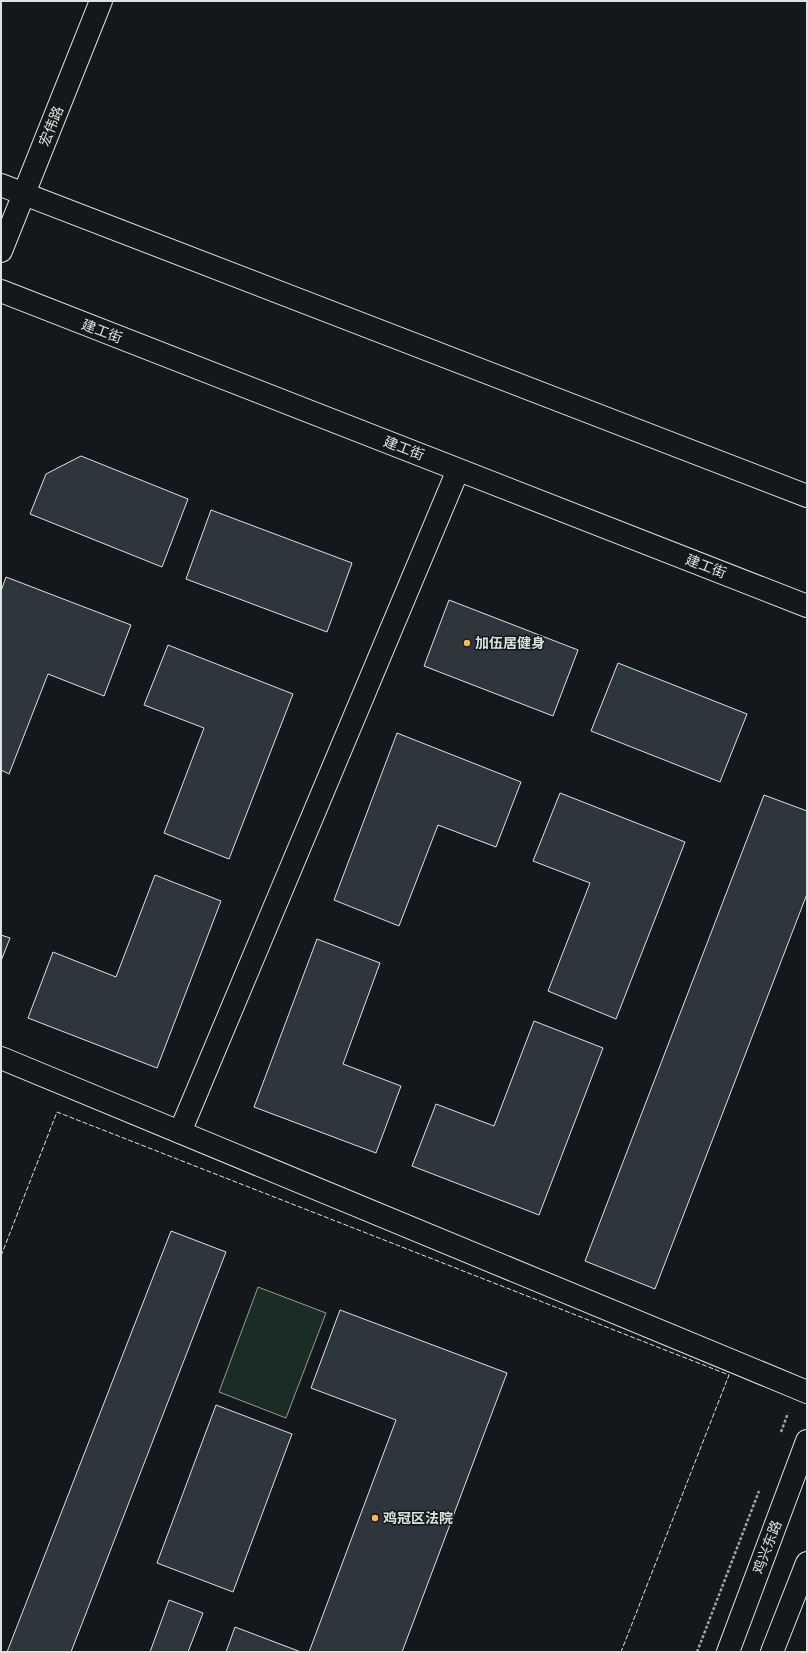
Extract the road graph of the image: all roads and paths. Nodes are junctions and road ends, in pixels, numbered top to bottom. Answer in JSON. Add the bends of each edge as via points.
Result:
{"nodes":[{"id":1,"x":101,"y":1,"type":"edge"},
{"id":2,"x":1,"y":185,"type":"edge"},
{"id":3,"x":24,"y":194,"type":"junction"},
{"id":4,"x":1,"y":251,"type":"edge"},
{"id":5,"x":1,"y":291,"type":"edge"},
{"id":6,"x":458,"y":470,"type":"junction"},
{"id":7,"x":807,"y":496,"type":"edge"},
{"id":8,"x":807,"y":606,"type":"edge"},
{"id":9,"x":1,"y":1058,"type":"edge"},
{"id":10,"x":180,"y":1132,"type":"junction"},
{"id":11,"x":802,"y":1390,"type":"edge"},
{"id":12,"x":778,"y":1439,"type":"dead end"},
{"id":13,"x":807,"y":1441,"type":"edge"},
{"id":14,"x":761,"y":1483,"type":"dead end"},
{"id":15,"x":807,"y":1563,"type":"edge"},
{"id":16,"x":697,"y":1652,"type":"edge"},
{"id":17,"x":728,"y":1652,"type":"edge"},
{"id":18,"x":772,"y":1652,"type":"edge"}],
"edges":[{"from":1,"to":3,"type":"main road","name":"宏伟路"},
{"from":2,"to":3,"type":"main road"},
{"from":3,"to":4,"type":"main road","name":"宏伟路"},
{"from":3,"to":7,"type":"main road"},
{"from":5,"to":6,"type":"main road","name":"建工街"},
{"from":6,"to":8,"type":"main road","name":"建工街"},
{"from":6,"to":10,"type":"main road"},
{"from":9,"to":10,"type":"main road"},
{"from":10,"to":11,"type":"main road"},
{"from":11,"to":12,"type":"path"},
{"from":13,"to":17,"type":"main road","name":"鸡兴东路"},
{"from":14,"to":16,"type":"path"},
{"from":15,"to":18,"type":"main road"}]}
